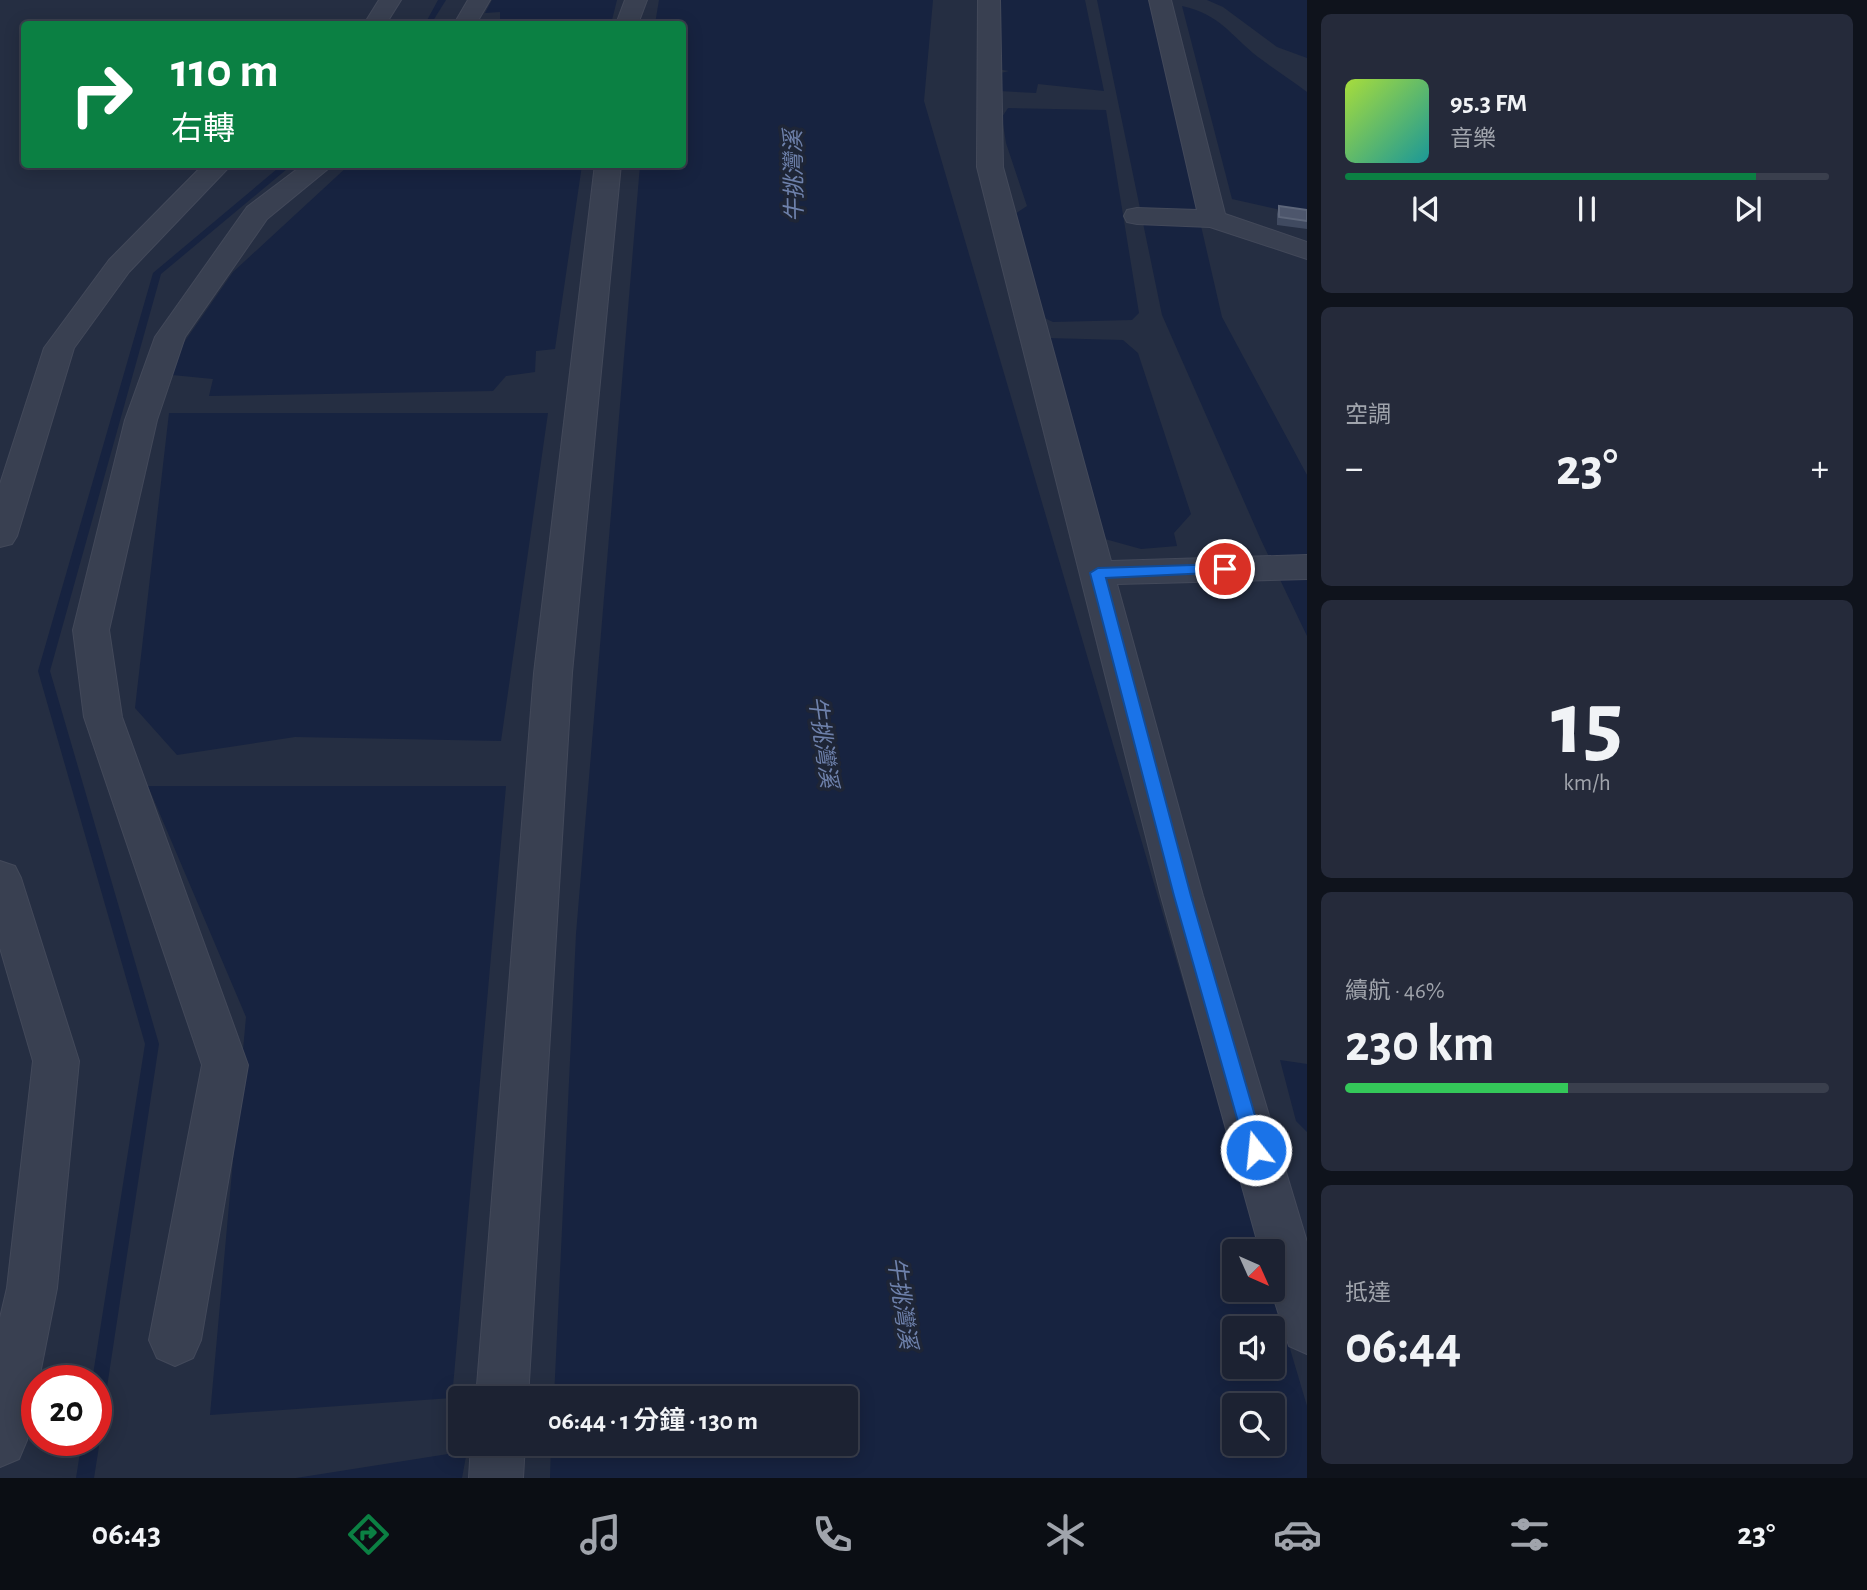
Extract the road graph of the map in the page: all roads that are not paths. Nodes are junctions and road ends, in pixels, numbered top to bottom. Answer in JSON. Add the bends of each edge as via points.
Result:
{"nodes":[{"id":1,"x":390,"y":0,"type":"edge"},
{"id":2,"x":479,"y":0,"type":"edge"},
{"id":3,"x":636,"y":0,"type":"edge"},
{"id":4,"x":989,"y":0,"type":"edge"},
{"id":5,"x":1160,"y":0,"type":"edge"},
{"id":6,"x":377,"y":21,"type":"edge"},
{"id":7,"x":468,"y":21,"type":"edge"},
{"id":8,"x":628,"y":21,"type":"edge"},
{"id":9,"x":215,"y":168,"type":"edge"},
{"id":10,"x":316,"y":168,"type":"edge"},
{"id":11,"x":608,"y":168,"type":"edge"},
{"id":12,"x":1137,"y":216,"type":"dead end"},
{"id":13,"x":1209,"y":219,"type":"junction"},
{"id":14,"x":1307,"y":251,"type":"edge"},
{"id":15,"x":0,"y":536,"type":"edge"},
{"id":16,"x":1307,"y":567,"type":"edge"},
{"id":17,"x":1098,"y":573,"type":"junction"},
{"id":18,"x":0,"y":878,"type":"edge"},
{"id":19,"x":1307,"y":1328,"type":"edge"},
{"id":20,"x":175,"y":1340,"type":"dead end"},
{"id":21,"x":503,"y":1386,"type":"edge"},
{"id":22,"x":0,"y":1440,"type":"edge"},
{"id":23,"x":497,"y":1456,"type":"edge"},
{"id":24,"x":496,"y":1478,"type":"edge"}],
"edges":[{"from":1,"to":6,"type":"street"},
{"from":2,"to":7,"type":"street"},
{"from":3,"to":8,"type":"street"},
{"from":4,"to":17,"type":"street","via":[[990,167]]},
{"from":5,"to":13,"type":"street"},
{"from":9,"to":15,"type":"street","via":[[120,266],[59,348]]},
{"from":10,"to":20,"type":"street","via":[[257,212],[170,337],[141,420],[91,630],[103,717],[225,1065]]},
{"from":11,"to":21,"type":"street","via":[[553,673]]},
{"from":12,"to":13,"type":"street"},
{"from":13,"to":14,"type":"street"},
{"from":16,"to":17,"type":"street"},
{"from":17,"to":19,"type":"street","via":[[1182,896]]},
{"from":18,"to":22,"type":"street","via":[[56,1061],[32,1288]]},
{"from":23,"to":24,"type":"street"}]}
